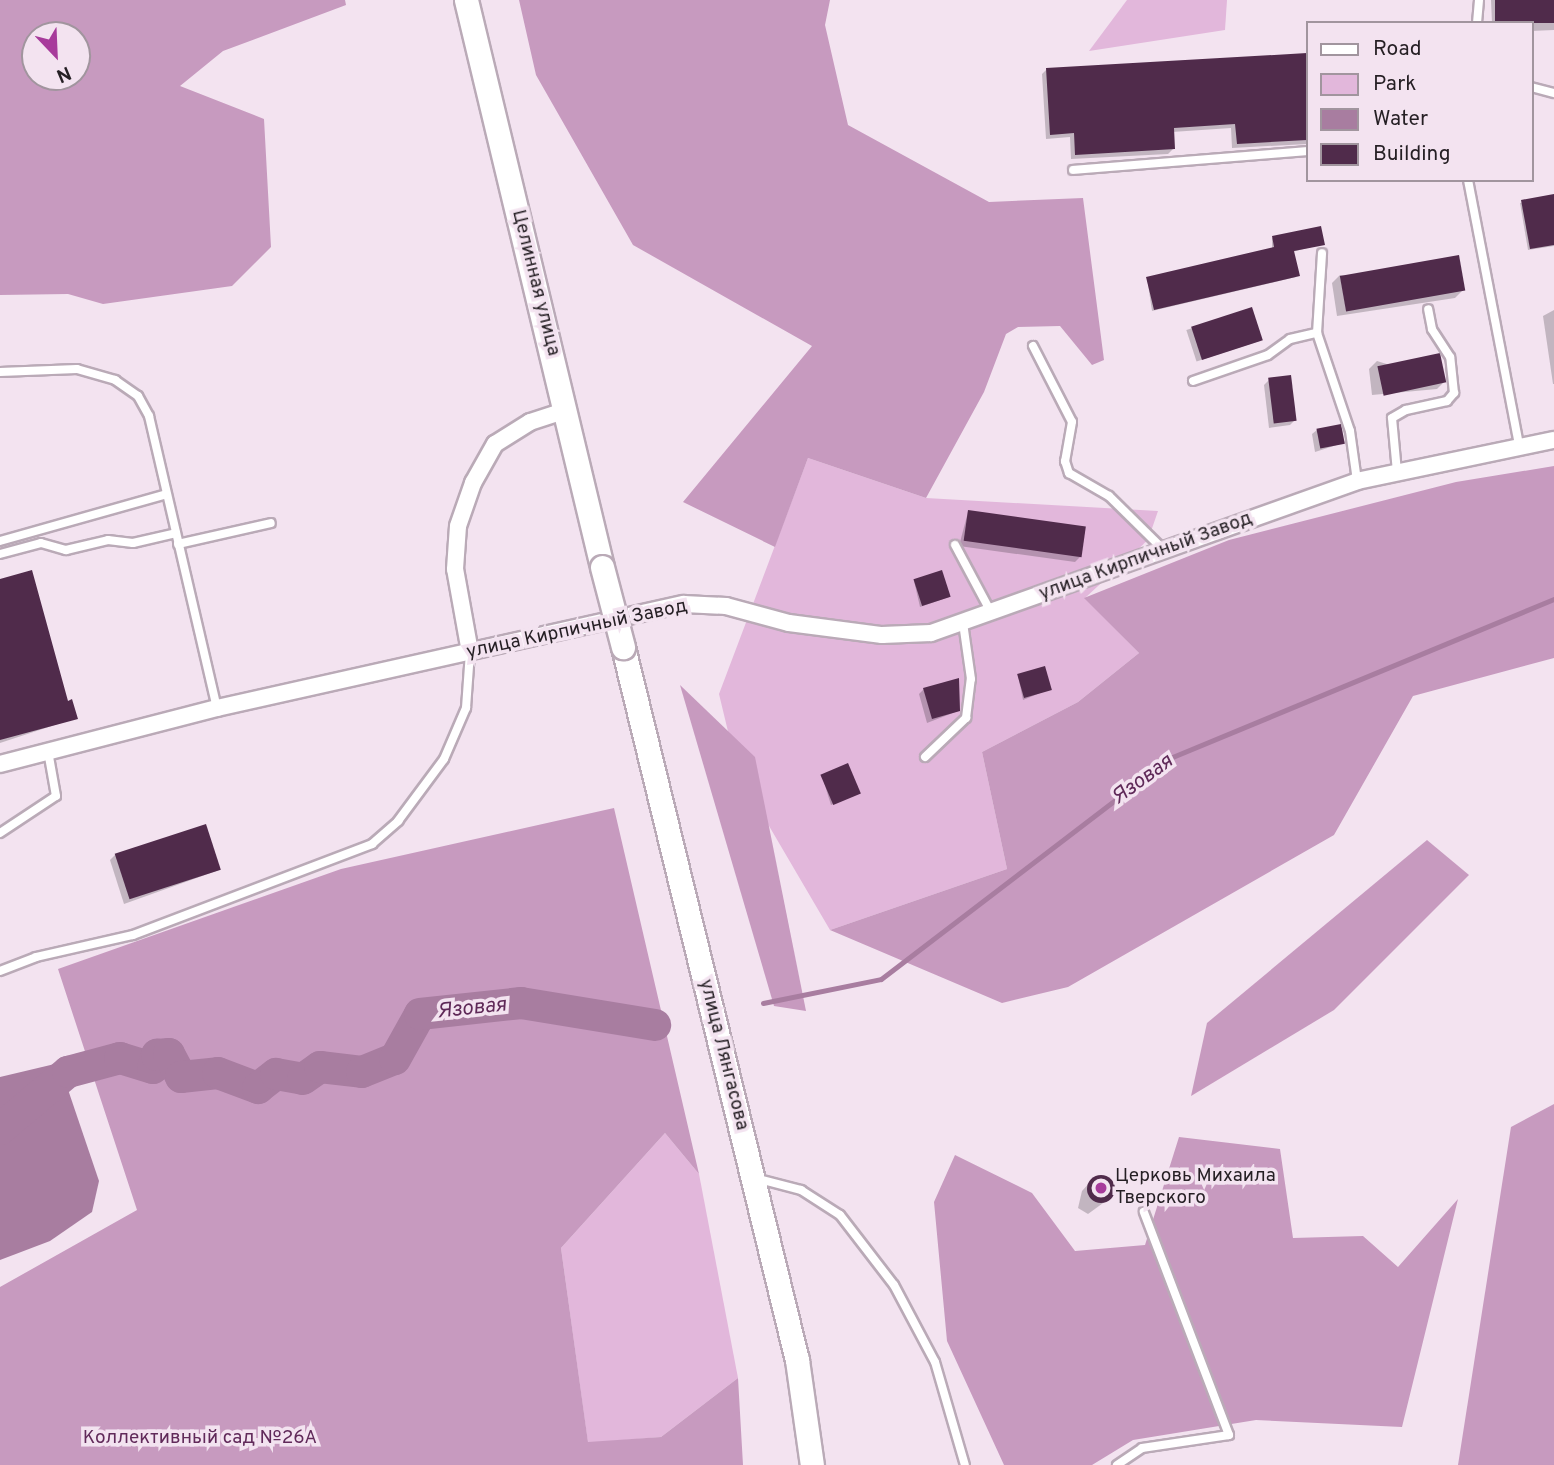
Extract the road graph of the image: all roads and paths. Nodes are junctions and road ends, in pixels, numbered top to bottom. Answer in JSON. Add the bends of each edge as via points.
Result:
{"nodes":[{"id":1,"x":466,"y":0,"type":"edge"},
{"id":2,"x":1479,"y":0,"type":"edge"},
{"id":3,"x":1477,"y":21,"type":"edge"},
{"id":4,"x":1533,"y":88,"type":"edge"},
{"id":5,"x":1554,"y":93,"type":"edge"},
{"id":6,"x":1306,"y":151,"type":"edge"},
{"id":7,"x":1073,"y":170,"type":"dead end"},
{"id":8,"x":1468,"y":182,"type":"edge"},
{"id":9,"x":1322,"y":253,"type":"dead end"},
{"id":10,"x":1428,"y":309,"type":"dead end"},
{"id":11,"x":1317,"y":333,"type":"junction"},
{"id":12,"x":1033,"y":346,"type":"dead end"},
{"id":13,"x":0,"y":372,"type":"edge"},
{"id":14,"x":1193,"y":381,"type":"dead end"},
{"id":15,"x":566,"y":410,"type":"junction"},
{"id":16,"x":1554,"y":440,"type":"edge"},
{"id":17,"x":1519,"y":445,"type":"junction"},
{"id":18,"x":1397,"y":472,"type":"junction"},
{"id":19,"x":1357,"y":481,"type":"junction"},
{"id":20,"x":167,"y":494,"type":"junction"},
{"id":21,"x":271,"y":523,"type":"dead end"},
{"id":22,"x":176,"y":533,"type":"junction"},
{"id":23,"x":0,"y":541,"type":"edge"},
{"id":24,"x":178,"y":544,"type":"junction"},
{"id":25,"x":955,"y":545,"type":"dead end"},
{"id":26,"x":1163,"y":549,"type":"junction"},
{"id":27,"x":0,"y":554,"type":"edge"},
{"id":28,"x":602,"y":567,"type":"joint"},
{"id":29,"x":992,"y":614,"type":"junction"},
{"id":30,"x":963,"y":623,"type":"junction"},
{"id":31,"x":470,"y":652,"type":"junction"},
{"id":32,"x":217,"y":708,"type":"junction"},
{"id":33,"x":48,"y":751,"type":"junction"},
{"id":34,"x":925,"y":757,"type":"dead end"},
{"id":35,"x":0,"y":764,"type":"edge"},
{"id":36,"x":0,"y":833,"type":"edge"},
{"id":37,"x":0,"y":971,"type":"edge"},
{"id":38,"x":752,"y":1177,"type":"junction"},
{"id":39,"x":1144,"y":1212,"type":"dead end"},
{"id":40,"x":812,"y":1465,"type":"edge"},
{"id":41,"x":965,"y":1465,"type":"edge"},
{"id":42,"x":1117,"y":1465,"type":"edge"}],
"edges":[{"from":1,"to":15,"type":"main road","name":"Целинная улица"},
{"from":2,"to":3,"type":"lane"},
{"from":4,"to":5,"type":"lane"},
{"from":6,"to":7,"type":"lane"},
{"from":8,"to":17,"type":"lane"},
{"from":9,"to":11,"type":"lane"},
{"from":10,"to":18,"type":"lane","via":[[1432,328],[1450,356],[1454,393],[1447,401],[1406,410],[1392,418]]},
{"from":11,"to":14,"type":"lane","via":[[1290,339],[1268,355]]},
{"from":11,"to":19,"type":"lane","via":[[1350,431]]},
{"from":12,"to":26,"type":"lane","via":[[1072,422],[1065,461],[1069,473],[1109,496]]},
{"from":13,"to":20,"type":"lane","via":[[77,369],[115,380],[138,396],[149,416]]},
{"from":15,"to":28,"type":"main road","name":"Целинная улица"},
{"from":15,"to":31,"type":"street","via":[[530,422],[495,444],[473,483],[458,526],[455,569]]},
{"from":16,"to":17,"type":"street","name":"улица Кирпичный Завод"},
{"from":17,"to":18,"type":"street","name":"улица Кирпичный Завод"},
{"from":18,"to":19,"type":"street","name":"улица Кирпичный Завод"},
{"from":19,"to":26,"type":"street","name":"улица Кирпичный Завод"},
{"from":20,"to":22,"type":"lane"},
{"from":20,"to":23,"type":"lane"},
{"from":21,"to":24,"type":"lane"},
{"from":22,"to":24,"type":"lane"},
{"from":22,"to":27,"type":"lane","via":[[66,550],[41,543]]},
{"from":24,"to":32,"type":"lane"},
{"from":25,"to":29,"type":"lane"},
{"from":26,"to":29,"type":"street","name":"улица Кирпичный Завод"},
{"from":28,"to":38,"type":"main road","name":"улица Лянгасова","bridge":true},
{"from":29,"to":30,"type":"street","name":"улица Кирпичный Завод"},
{"from":30,"to":31,"type":"street","name":"улица Кирпичный Завод","via":[[931,633],[882,635],[789,623],[726,606],[684,604]]},
{"from":30,"to":34,"type":"lane","via":[[971,679],[966,718]]},
{"from":31,"to":32,"type":"street","name":"улица Кирпичный Завод"},
{"from":31,"to":37,"type":"lane","via":[[466,708],[444,760],[398,821],[372,844],[133,935],[36,957]]},
{"from":32,"to":33,"type":"street","name":"улица Кирпичный Завод"},
{"from":33,"to":35,"type":"street","name":"улица Кирпичный Завод"},
{"from":33,"to":36,"type":"lane","via":[[56,796]]},
{"from":38,"to":40,"type":"main road","name":"улица Лянгасова","via":[[797,1360]]},
{"from":38,"to":41,"type":"lane","via":[[801,1190],[840,1215],[894,1285],[935,1362]]},
{"from":39,"to":42,"type":"lane","via":[[1229,1436],[1142,1448]]}]}
